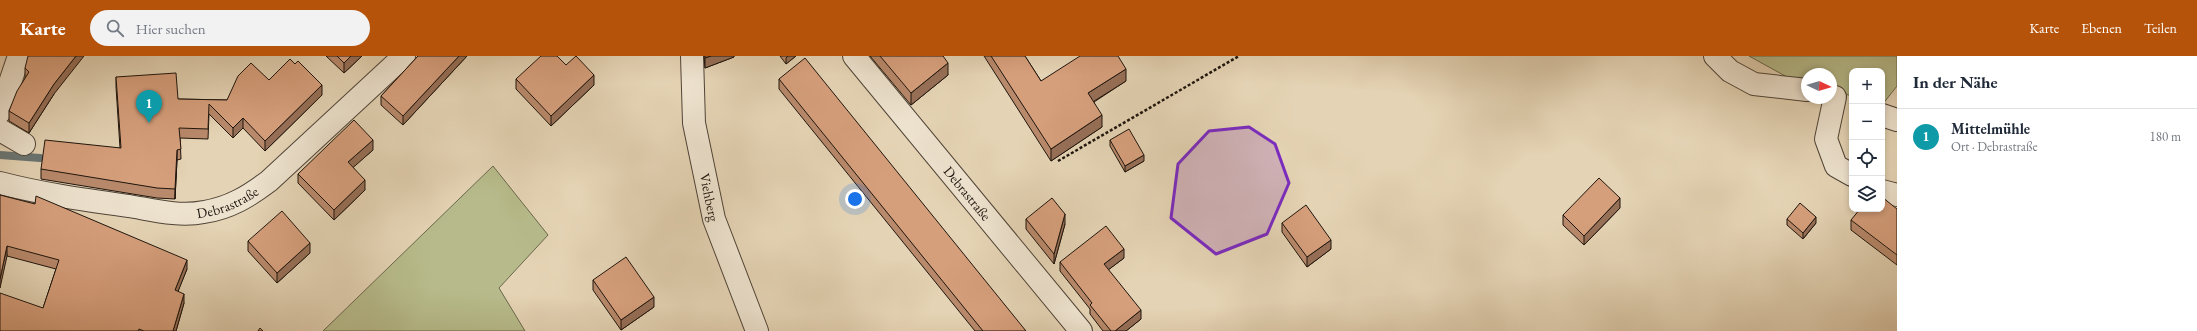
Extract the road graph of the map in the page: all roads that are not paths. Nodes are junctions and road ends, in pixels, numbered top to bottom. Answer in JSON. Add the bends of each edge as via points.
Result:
{"nodes":[{"id":1,"x":18,"y":56,"type":"edge"},
{"id":2,"x":404,"y":56,"type":"edge"},
{"id":3,"x":692,"y":56,"type":"edge"},
{"id":4,"x":854,"y":56,"type":"edge"},
{"id":5,"x":1715,"y":56,"type":"edge"},
{"id":6,"x":1801,"y":89,"type":"edge"},
{"id":7,"x":1839,"y":98,"type":"edge"},
{"id":8,"x":0,"y":112,"type":"edge"},
{"id":9,"x":1885,"y":116,"type":"edge"},
{"id":10,"x":1897,"y":120,"type":"edge"},
{"id":11,"x":0,"y":130,"type":"edge"},
{"id":12,"x":24,"y":144,"type":"dead end"},
{"id":13,"x":1849,"y":173,"type":"edge"},
{"id":14,"x":0,"y":183,"type":"edge"},
{"id":15,"x":1885,"y":192,"type":"edge"},
{"id":16,"x":1897,"y":195,"type":"edge"},
{"id":17,"x":757,"y":331,"type":"edge"},
{"id":18,"x":1081,"y":331,"type":"edge"}],
"edges":[{"from":1,"to":8,"type":"street"},
{"from":2,"to":14,"type":"street","name":"Debrastraße","via":[[269,181],[246,198],[227,207],[203,213],[176,214],[72,198]]},
{"from":3,"to":17,"type":"street","name":"Viehberg","via":[[694,123],[714,219]]},
{"from":4,"to":18,"type":"street","name":"Debrastraße"},
{"from":5,"to":6,"type":"street","via":[[1730,71],[1754,84]]},
{"from":7,"to":13,"type":"street","via":[[1826,139],[1836,166]]},
{"from":9,"to":10,"type":"street"},
{"from":11,"to":12,"type":"street"},
{"from":15,"to":16,"type":"street"}]}
